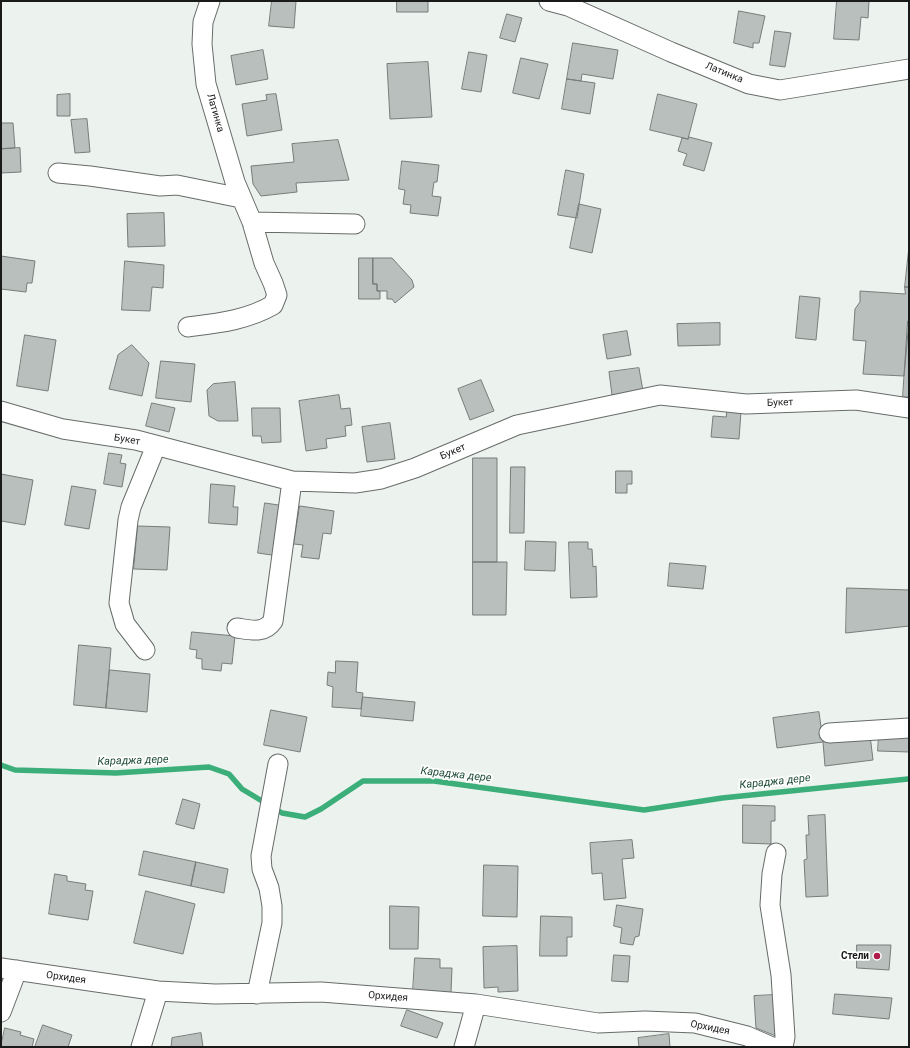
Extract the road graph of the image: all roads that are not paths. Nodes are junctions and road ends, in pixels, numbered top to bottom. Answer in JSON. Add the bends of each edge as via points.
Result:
{"nodes":[{"id":1,"x":210,"y":1,"type":"edge"},
{"id":2,"x":549,"y":1,"type":"edge"},
{"id":3,"x":909,"y":69,"type":"edge"},
{"id":4,"x":58,"y":173,"type":"dead end"},
{"id":5,"x":241,"y":198,"type":"junction"},
{"id":6,"x":252,"y":222,"type":"junction"},
{"id":7,"x":355,"y":224,"type":"dead end"},
{"id":8,"x":188,"y":327,"type":"dead end"},
{"id":9,"x":909,"y":408,"type":"edge"},
{"id":10,"x":1,"y":411,"type":"edge"},
{"id":11,"x":156,"y":446,"type":"junction"},
{"id":12,"x":292,"y":481,"type":"junction"},
{"id":13,"x":237,"y":628,"type":"dead end"},
{"id":14,"x":145,"y":650,"type":"dead end"},
{"id":15,"x":909,"y":728,"type":"edge"},
{"id":16,"x":829,"y":733,"type":"dead end"},
{"id":17,"x":278,"y":764,"type":"dead end"},
{"id":18,"x":776,"y":853,"type":"dead end"},
{"id":19,"x":9,"y":969,"type":"edge"},
{"id":20,"x":158,"y":991,"type":"junction"},
{"id":21,"x":257,"y":994,"type":"junction"},
{"id":22,"x":476,"y":1004,"type":"junction"},
{"id":23,"x":1,"y":1012,"type":"edge"},
{"id":24,"x":141,"y":1047,"type":"edge"},
{"id":25,"x":464,"y":1047,"type":"edge"},
{"id":26,"x":772,"y":1047,"type":"edge"},
{"id":27,"x":783,"y":1047,"type":"edge"}],
"edges":[{"from":1,"to":5,"type":"street","name":"Латинка","via":[[203,22],[202,44],[206,84]]},
{"from":2,"to":3,"type":"street","name":"Латинка","via":[[568,6],[749,84],[780,90]]},
{"from":4,"to":5,"type":"street","via":[[160,186],[177,185]]},
{"from":5,"to":6,"type":"street","name":"Латинка"},
{"from":6,"to":7,"type":"street"},
{"from":6,"to":8,"type":"street","name":"Латинка","via":[[277,295],[273,305],[240,319]]},
{"from":9,"to":12,"type":"street","name":"Букет","via":[[856,400],[746,404],[660,395],[517,425],[415,468],[381,479],[355,483]]},
{"from":10,"to":11,"type":"street","name":"Букет","via":[[63,429],[136,440]]},
{"from":11,"to":12,"type":"street","name":"Букет"},
{"from":11,"to":14,"type":"street","via":[[131,507],[119,603],[125,624]]},
{"from":12,"to":13,"type":"street","via":[[273,621],[261,631]]},
{"from":15,"to":16,"type":"street"},
{"from":17,"to":21,"type":"street","via":[[261,856],[262,869],[269,888],[272,922]]},
{"from":18,"to":27,"type":"street","via":[[770,905],[781,975],[785,1037]]},
{"from":19,"to":20,"type":"street","name":"Орхидея"},
{"from":19,"to":23,"type":"street"},
{"from":20,"to":21,"type":"street","name":"Орхидея"},
{"from":20,"to":24,"type":"street"},
{"from":21,"to":22,"type":"street","name":"Орхидея","via":[[321,992]]},
{"from":22,"to":25,"type":"street"},
{"from":22,"to":26,"type":"street","name":"Орхидея","via":[[598,1023],[695,1023],[747,1036]]}]}
